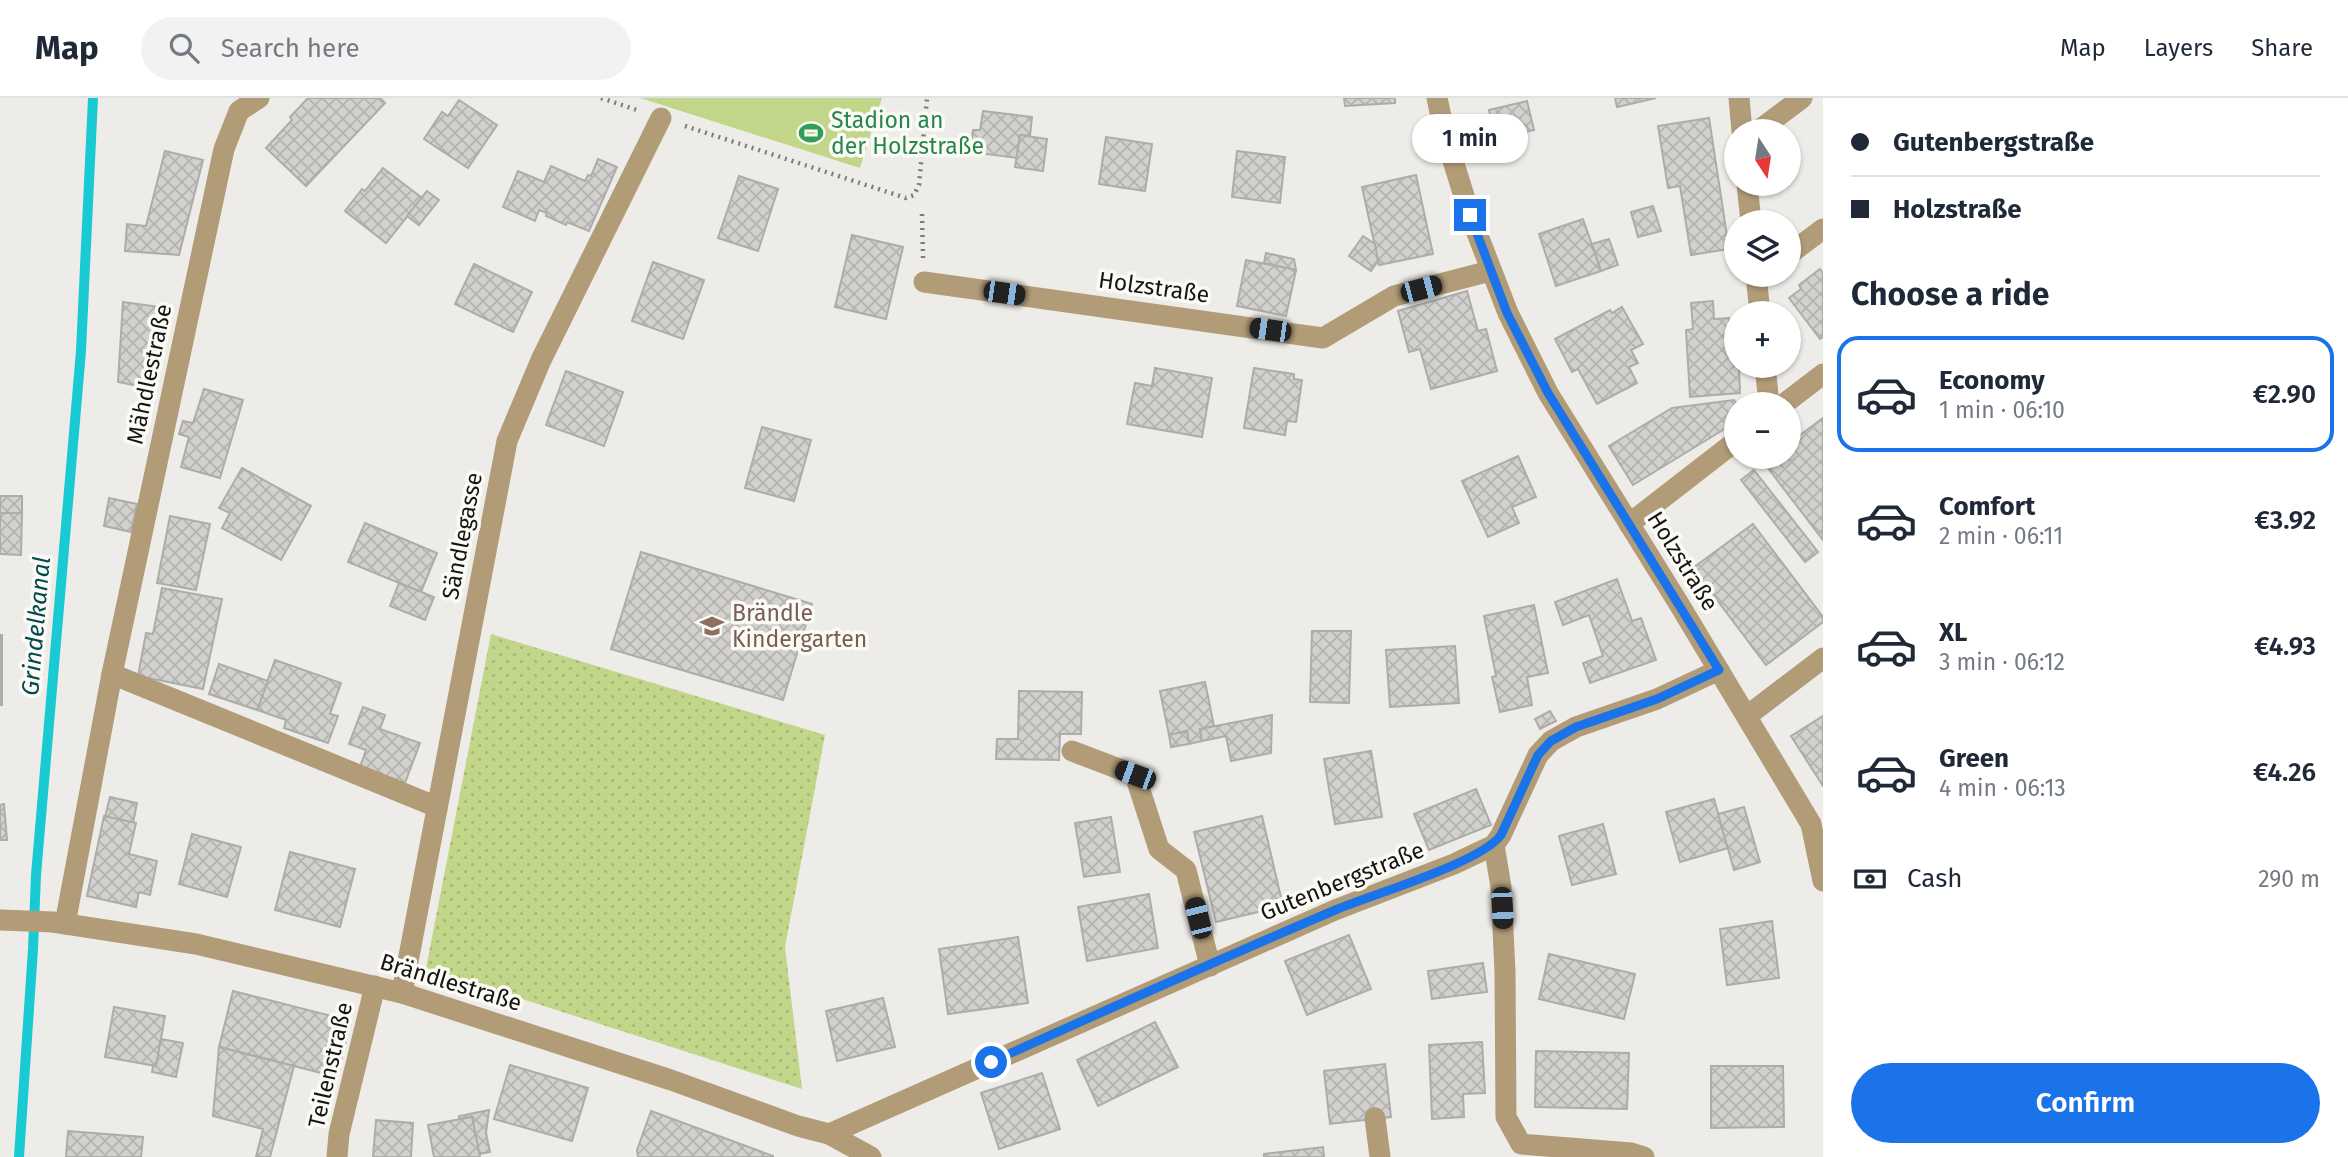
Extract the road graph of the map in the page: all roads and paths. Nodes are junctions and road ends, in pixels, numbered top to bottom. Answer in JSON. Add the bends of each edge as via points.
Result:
{"nodes":[{"id":1,"x":259,"y":98,"type":"edge"},
{"id":2,"x":601,"y":98,"type":"edge"},
{"id":3,"x":927,"y":98,"type":"edge"},
{"id":4,"x":1437,"y":98,"type":"edge"},
{"id":5,"x":1739,"y":98,"type":"edge"},
{"id":6,"x":1802,"y":98,"type":"edge"},
{"id":7,"x":661,"y":118,"type":"junction"},
{"id":8,"x":1741,"y":119,"type":"edge"},
{"id":9,"x":1774,"y":119,"type":"edge"},
{"id":10,"x":922,"y":214,"type":"dead end"},
{"id":11,"x":1823,"y":229,"type":"edge"},
{"id":12,"x":1801,"y":245,"type":"edge"},
{"id":13,"x":1490,"y":271,"type":"junction"},
{"id":14,"x":924,"y":282,"type":"joint"},
{"id":15,"x":1823,"y":374,"type":"edge"},
{"id":16,"x":1800,"y":392,"type":"edge"},
{"id":17,"x":1724,"y":450,"type":"edge"},
{"id":18,"x":1629,"y":524,"type":"junction"},
{"id":19,"x":1823,"y":657,"type":"edge"},
{"id":20,"x":1719,"y":670,"type":"junction"},
{"id":21,"x":112,"y":674,"type":"junction"},
{"id":22,"x":1747,"y":716,"type":"junction"},
{"id":23,"x":1072,"y":751,"type":"dead end"},
{"id":24,"x":437,"y":807,"type":"junction"},
{"id":25,"x":1494,"y":845,"type":"junction"},
{"id":26,"x":1823,"y":881,"type":"edge"},
{"id":27,"x":4,"y":920,"type":"edge"},
{"id":28,"x":59,"y":923,"type":"junction"},
{"id":29,"x":1210,"y":966,"type":"junction"},
{"id":30,"x":375,"y":986,"type":"junction"},
{"id":31,"x":402,"y":993,"type":"junction"},
{"id":32,"x":1375,"y":1118,"type":"dead end"},
{"id":33,"x":829,"y":1134,"type":"junction"},
{"id":34,"x":337,"y":1157,"type":"edge"},
{"id":35,"x":871,"y":1157,"type":"edge"},
{"id":36,"x":1380,"y":1157,"type":"edge"},
{"id":37,"x":1644,"y":1157,"type":"edge"}],
"edges":[{"from":1,"to":21,"type":"street","name":"Mähdlestraße","via":[[239,111],[224,149]]},
{"from":2,"to":7,"type":"path"},
{"from":3,"to":7,"type":"path","via":[[919,185],[915,195],[906,198]]},
{"from":4,"to":13,"type":"street","name":"Holzstraße"},
{"from":5,"to":8,"type":"street"},
{"from":6,"to":9,"type":"street"},
{"from":7,"to":24,"type":"street","name":"Sändlegasse","via":[[541,360],[507,441]]},
{"from":10,"to":14,"type":"path"},
{"from":11,"to":12,"type":"street"},
{"from":13,"to":14,"type":"street","name":"Holzstraße","via":[[1394,296],[1323,338]]},
{"from":13,"to":18,"type":"street","name":"Holzstraße","via":[[1548,393]]},
{"from":15,"to":16,"type":"street"},
{"from":17,"to":18,"type":"street"},
{"from":18,"to":20,"type":"street","name":"Holzstraße"},
{"from":19,"to":22,"type":"street"},
{"from":20,"to":22,"type":"street","name":"Holzstraße"},
{"from":20,"to":25,"type":"street","via":[[1551,741],[1538,755]]},
{"from":21,"to":24,"type":"street"},
{"from":21,"to":28,"type":"street","name":"Mähdlestraße"},
{"from":22,"to":26,"type":"street","name":"Holzstraße","via":[[1811,824]]},
{"from":23,"to":29,"type":"street","via":[[1135,775],[1159,849],[1186,870]]},
{"from":24,"to":31,"type":"street","name":"Sändlegasse"},
{"from":25,"to":29,"type":"street","name":"Gutenbergstraße"},
{"from":25,"to":37,"type":"street","via":[[1505,972],[1506,1117],[1521,1144]]},
{"from":27,"to":28,"type":"street","name":"Brändlestraße"},
{"from":28,"to":30,"type":"street","name":"Brändlestraße","via":[[196,944]]},
{"from":29,"to":33,"type":"street","name":"Gutenbergstraße"},
{"from":30,"to":31,"type":"street","name":"Brändlestraße"},
{"from":30,"to":34,"type":"street","name":"Teilenstraße"},
{"from":31,"to":33,"type":"street","name":"Brändlestraße"},
{"from":32,"to":36,"type":"street"},
{"from":33,"to":35,"type":"street","name":"Brändlestraße"}]}
